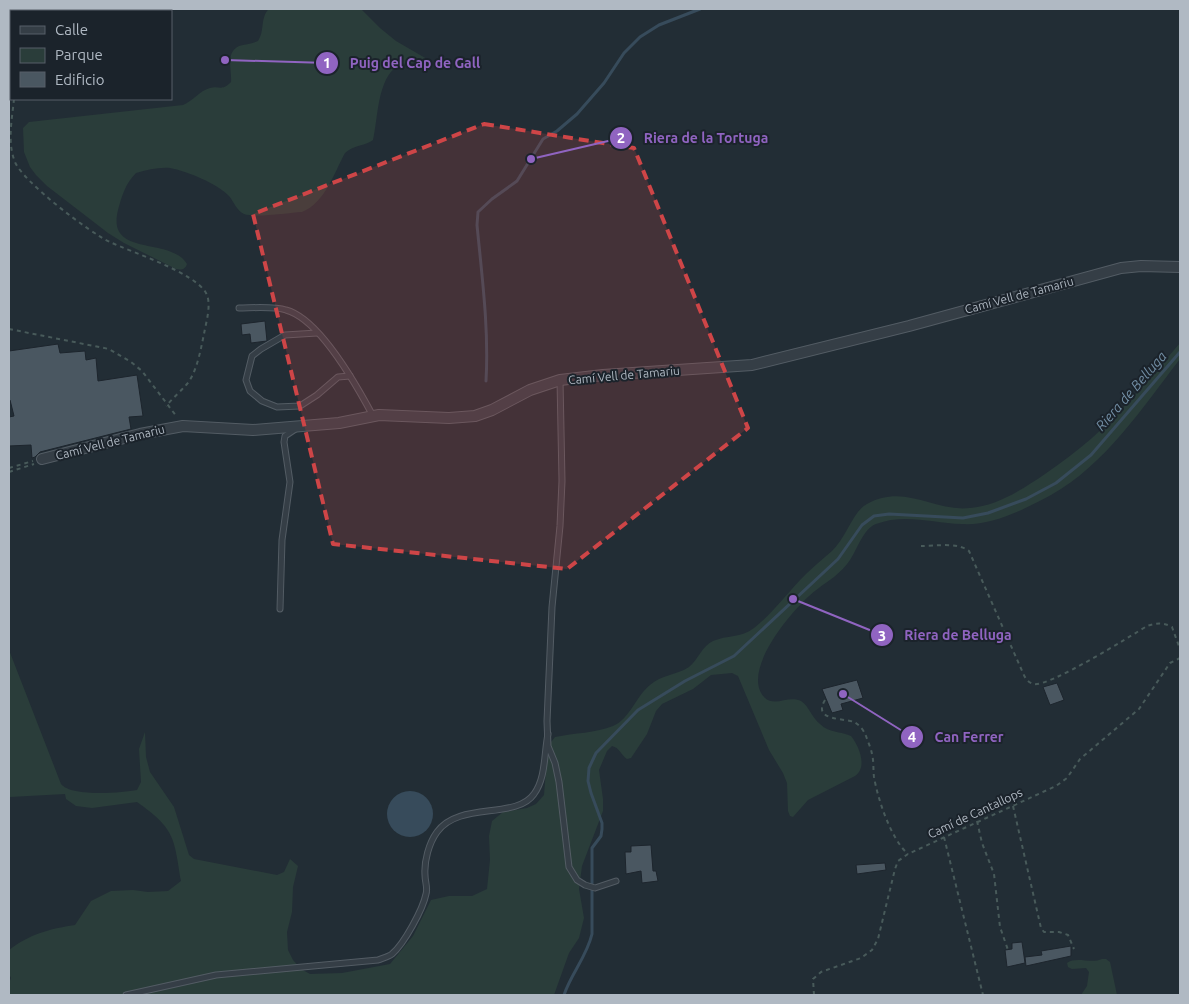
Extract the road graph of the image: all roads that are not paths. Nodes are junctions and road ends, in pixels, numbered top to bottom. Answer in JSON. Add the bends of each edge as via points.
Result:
{"nodes":[{"id":1,"x":1180,"y":267,"type":"edge"},
{"id":2,"x":239,"y":308,"type":"dead end"},
{"id":3,"x":317,"y":334,"type":"junction"},
{"id":4,"x":350,"y":376,"type":"junction"},
{"id":5,"x":560,"y":380,"type":"junction"},
{"id":6,"x":372,"y":416,"type":"junction"},
{"id":7,"x":302,"y":426,"type":"junction"},
{"id":8,"x":41,"y":460,"type":"road end"},
{"id":9,"x":280,"y":609,"type":"dead end"},
{"id":10,"x":548,"y":734,"type":"junction"},
{"id":11,"x":616,"y":881,"type":"dead end"},
{"id":12,"x":126,"y":995,"type":"edge"}],
"edges":[{"from":1,"to":5,"type":"street","name":"Camí Vell de Tamariu","via":[[1121,268],[752,365]]},
{"from":2,"to":3,"type":"lane","via":[[286,310],[302,318]]},
{"from":3,"to":4,"type":"lane","via":[[333,350]]},
{"from":3,"to":4,"type":"lane","via":[[285,335],[252,356],[246,380],[250,391],[277,407],[300,406],[338,377]]},
{"from":4,"to":6,"type":"lane"},
{"from":5,"to":6,"type":"street","name":"Camí Vell de Tamariu","via":[[475,416]]},
{"from":5,"to":10,"type":"lane","via":[[562,481],[552,607]]},
{"from":6,"to":7,"type":"street","name":"Camí Vell de Tamariu"},
{"from":7,"to":8,"type":"street","name":"Camí Vell de Tamariu","via":[[253,430],[164,428]]},
{"from":7,"to":9,"type":"lane","via":[[285,436],[284,442],[290,482],[282,540]]},
{"from":10,"to":11,"type":"lane","via":[[548,746],[560,782],[569,867],[585,885],[596,888]]},
{"from":10,"to":12,"type":"lane","via":[[542,776],[534,795],[509,807],[459,816],[437,832],[427,856],[423,904],[408,934],[392,954],[378,960],[216,975]]}]}
